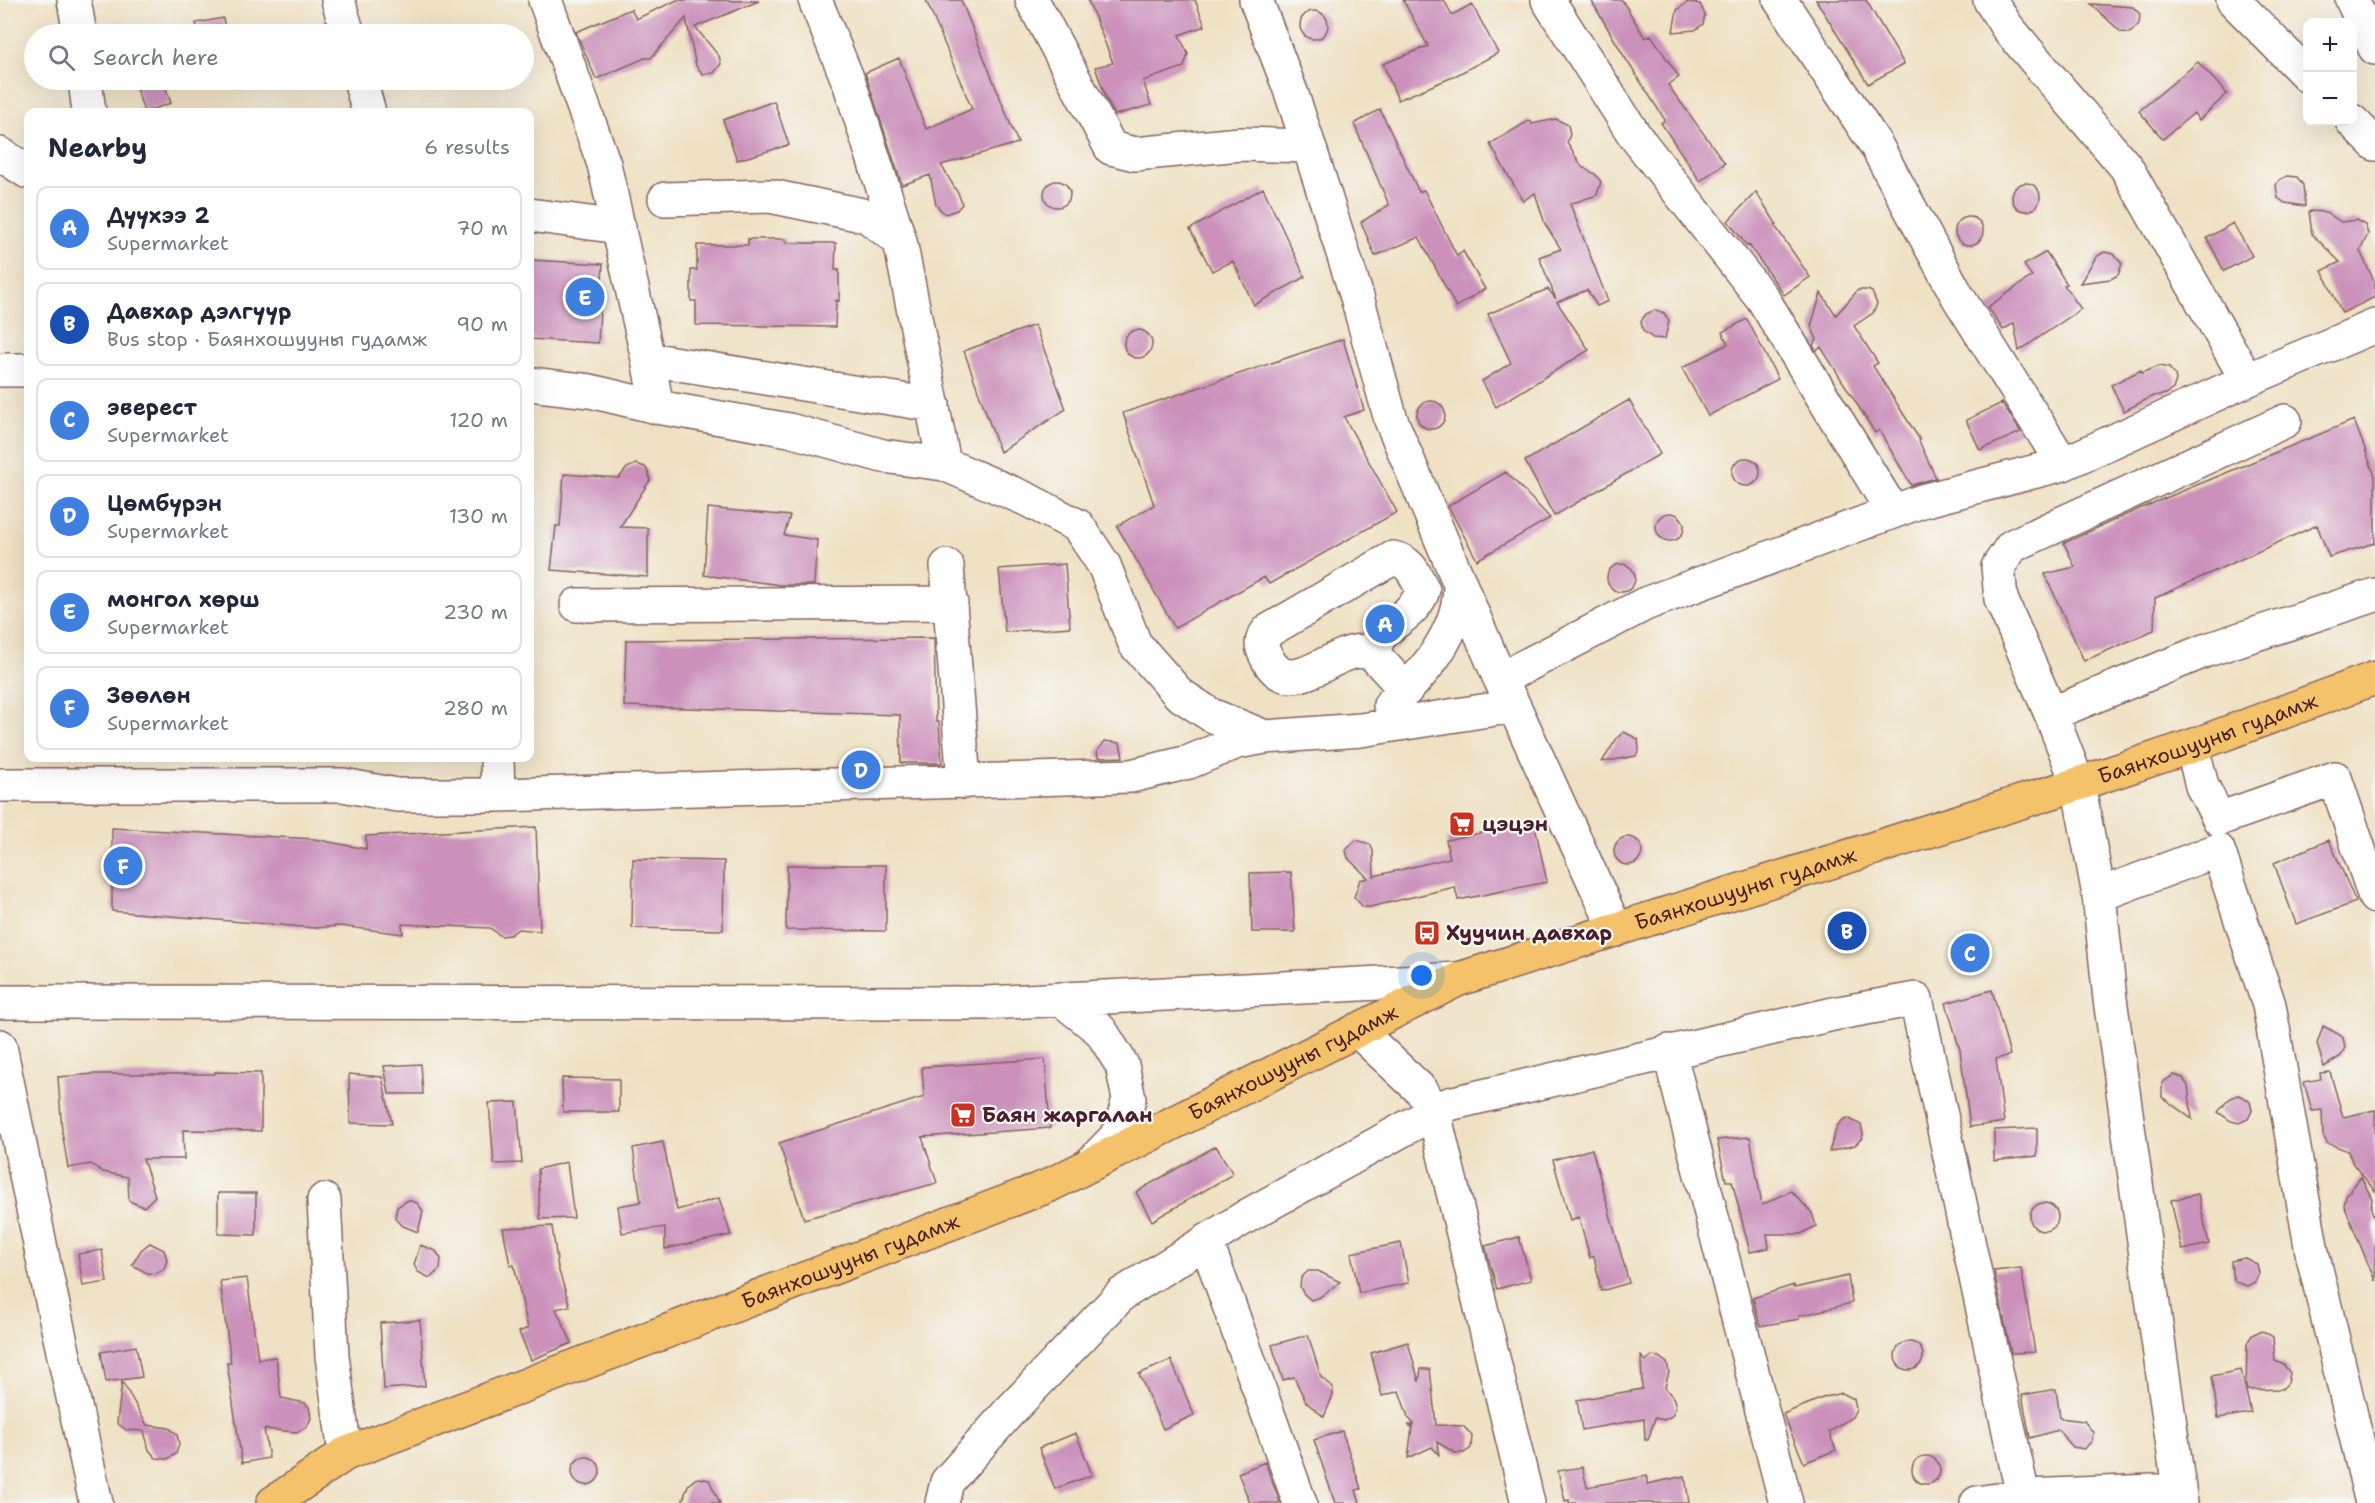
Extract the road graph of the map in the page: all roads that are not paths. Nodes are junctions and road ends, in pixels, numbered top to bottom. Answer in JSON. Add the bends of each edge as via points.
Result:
{"nodes":[{"id":1,"x":74,"y":0,"type":"edge"},
{"id":2,"x":338,"y":0,"type":"edge"},
{"id":3,"x":545,"y":0,"type":"edge"},
{"id":4,"x":815,"y":0,"type":"edge"},
{"id":5,"x":1032,"y":0,"type":"edge"},
{"id":6,"x":1256,"y":0,"type":"edge"},
{"id":7,"x":1548,"y":0,"type":"edge"},
{"id":8,"x":1780,"y":0,"type":"edge"},
{"id":9,"x":1990,"y":0,"type":"edge"},
{"id":10,"x":2233,"y":0,"type":"edge"},
{"id":11,"x":2352,"y":0,"type":"edge"},
{"id":12,"x":78,"y":24,"type":"edge"},
{"id":13,"x":345,"y":24,"type":"edge"},
{"id":14,"x":2375,"y":48,"type":"edge"},
{"id":15,"x":2303,"y":72,"type":"edge"},
{"id":16,"x":86,"y":90,"type":"edge"},
{"id":17,"x":363,"y":90,"type":"edge"},
{"id":18,"x":88,"y":108,"type":"edge"},
{"id":19,"x":368,"y":108,"type":"edge"},
{"id":20,"x":2357,"y":126,"type":"edge"},
{"id":21,"x":2375,"y":144,"type":"edge"},
{"id":22,"x":1309,"y":146,"type":"junction"},
{"id":23,"x":0,"y":154,"type":"edge"},
{"id":24,"x":24,"y":169,"type":"edge"},
{"id":25,"x":665,"y":199,"type":"dead end"},
{"id":26,"x":534,"y":216,"type":"edge"},
{"id":27,"x":619,"y":227,"type":"junction"},
{"id":28,"x":900,"y":241,"type":"junction"},
{"id":29,"x":2375,"y":326,"type":"edge"},
{"id":30,"x":648,"y":359,"type":"junction"},
{"id":31,"x":0,"y":370,"type":"edge"},
{"id":32,"x":24,"y":370,"type":"edge"},
{"id":33,"x":2247,"y":380,"type":"junction"},
{"id":34,"x":534,"y":384,"type":"edge"},
{"id":35,"x":933,"y":405,"type":"junction"},
{"id":36,"x":657,"y":407,"type":"junction"},
{"id":37,"x":2285,"y":421,"type":"dead end"},
{"id":38,"x":944,"y":464,"type":"junction"},
{"id":39,"x":2063,"y":464,"type":"junction"},
{"id":40,"x":1893,"y":512,"type":"junction"},
{"id":41,"x":947,"y":566,"type":"dead end"},
{"id":42,"x":1460,"y":583,"type":"junction"},
{"id":43,"x":2375,"y":595,"type":"edge"},
{"id":44,"x":951,"y":603,"type":"junction"},
{"id":45,"x":577,"y":605,"type":"dead end"},
{"id":46,"x":1372,"y":653,"type":"junction"},
{"id":47,"x":2375,"y":678,"type":"edge"},
{"id":48,"x":1406,"y":690,"type":"junction"},
{"id":49,"x":1507,"y":693,"type":"junction"},
{"id":50,"x":2052,"y":714,"type":"junction"},
{"id":51,"x":1361,"y":730,"type":"junction"},
{"id":52,"x":1265,"y":737,"type":"junction"},
{"id":53,"x":2192,"y":746,"type":"junction"},
{"id":54,"x":497,"y":762,"type":"edge"},
{"id":55,"x":964,"y":782,"type":"junction"},
{"id":56,"x":2078,"y":784,"type":"junction"},
{"id":57,"x":0,"y":785,"type":"edge"},
{"id":58,"x":498,"y":795,"type":"junction"},
{"id":59,"x":2099,"y":895,"type":"junction"},
{"id":60,"x":2375,"y":897,"type":"edge"},
{"id":61,"x":1616,"y":930,"type":"junction"},
{"id":62,"x":1459,"y":979,"type":"junction"},
{"id":63,"x":1061,"y":999,"type":"junction"},
{"id":64,"x":0,"y":1002,"type":"edge"},
{"id":65,"x":1357,"y":1030,"type":"junction"},
{"id":66,"x":0,"y":1046,"type":"edge"},
{"id":67,"x":1670,"y":1051,"type":"junction"},
{"id":68,"x":1434,"y":1113,"type":"junction"},
{"id":69,"x":1089,"y":1165,"type":"junction"},
{"id":70,"x":324,"y":1200,"type":"dead end"},
{"id":71,"x":1206,"y":1241,"type":"junction"},
{"id":72,"x":345,"y":1454,"type":"junction"},
{"id":73,"x":2023,"y":1496,"type":"junction"},
{"id":74,"x":2180,"y":1497,"type":"edge"},
{"id":75,"x":96,"y":1503,"type":"edge"},
{"id":76,"x":273,"y":1503,"type":"edge"},
{"id":77,"x":942,"y":1503,"type":"edge"},
{"id":78,"x":1300,"y":1503,"type":"edge"},
{"id":79,"x":1528,"y":1503,"type":"edge"},
{"id":80,"x":1786,"y":1503,"type":"edge"},
{"id":81,"x":1977,"y":1503,"type":"edge"},
{"id":82,"x":2373,"y":1503,"type":"edge"}],
"edges":[{"from":1,"to":12,"type":"street"},
{"from":2,"to":13,"type":"street"},
{"from":3,"to":27,"type":"street","via":[[604,164]]},
{"from":4,"to":28,"type":"street","via":[[850,85]]},
{"from":5,"to":22,"type":"street","via":[[1111,148],[1135,154],[1240,144]]},
{"from":6,"to":22,"type":"street"},
{"from":7,"to":40,"type":"street","via":[[1635,136],[1763,299]]},
{"from":8,"to":39,"type":"street","via":[[1876,145],[1958,297]]},
{"from":9,"to":33,"type":"street","via":[[2007,27],[2126,167]]},
{"from":10,"to":15,"type":"street"},
{"from":11,"to":14,"type":"street"},
{"from":16,"to":18,"type":"street"},
{"from":17,"to":19,"type":"street"},
{"from":20,"to":21,"type":"street"},
{"from":22,"to":42,"type":"street","via":[[1391,420]]},
{"from":23,"to":24,"type":"street"},
{"from":25,"to":28,"type":"street","via":[[770,196],[867,216]]},
{"from":26,"to":27,"type":"street"},
{"from":27,"to":30,"type":"street"},
{"from":28,"to":35,"type":"street"},
{"from":29,"to":33,"type":"street"},
{"from":30,"to":35,"type":"street"},
{"from":30,"to":36,"type":"street"},
{"from":31,"to":32,"type":"street"},
{"from":33,"to":39,"type":"street"},
{"from":34,"to":36,"type":"street","via":[[590,391]]},
{"from":35,"to":38,"type":"street"},
{"from":36,"to":38,"type":"street","via":[[789,430],[883,456]]},
{"from":37,"to":50,"type":"street","via":[[2012,546],[1998,567],[2001,599]]},
{"from":38,"to":52,"type":"street","via":[[1078,526],[1104,566],[1135,644],[1179,694],[1211,715]]},
{"from":39,"to":40,"type":"street"},
{"from":40,"to":49,"type":"street","via":[[1645,604]]},
{"from":41,"to":44,"type":"street"},
{"from":42,"to":48,"type":"street","via":[[1460,600],[1441,648]]},
{"from":42,"to":49,"type":"street"},
{"from":43,"to":50,"type":"street","via":[[2204,651]]},
{"from":44,"to":45,"type":"street"},
{"from":44,"to":55,"type":"street"},
{"from":46,"to":46,"type":"street","via":[[1354,652],[1293,677],[1271,667],[1262,639],[1268,631],[1393,558],[1400,559],[1408,563],[1423,590],[1416,605],[1379,637]]},
{"from":46,"to":48,"type":"street"},
{"from":47,"to":53,"type":"main road","name":"Баянхошууны гудамж"},
{"from":48,"to":51,"type":"street"},
{"from":49,"to":51,"type":"street"},
{"from":49,"to":61,"type":"street"},
{"from":50,"to":56,"type":"street"},
{"from":51,"to":52,"type":"street"},
{"from":52,"to":55,"type":"street","via":[[1237,742],[1190,762],[1131,776]]},
{"from":53,"to":56,"type":"main road","name":"Баянхошууны гудамж"},
{"from":53,"to":60,"type":"street","via":[[2202,786],[2219,819],[2335,778]]},
{"from":54,"to":58,"type":"street"},
{"from":55,"to":58,"type":"street"},
{"from":56,"to":59,"type":"street"},
{"from":56,"to":61,"type":"main road","name":"Баянхошууны гудамж"},
{"from":57,"to":58,"type":"street","via":[[343,785],[397,795]]},
{"from":59,"to":74,"type":"street"},
{"from":59,"to":82,"type":"street","via":[[2218,849],[2269,1005],[2312,1252]]},
{"from":61,"to":62,"type":"main road","name":"Баянхошууны гудамж"},
{"from":62,"to":63,"type":"street"},
{"from":62,"to":65,"type":"main road","name":"Баянхошууны гудамж"},
{"from":63,"to":64,"type":"street","via":[[987,1003]]},
{"from":63,"to":69,"type":"street","via":[[1101,1031],[1122,1065],[1129,1099],[1119,1134]]},
{"from":65,"to":68,"type":"street","via":[[1422,1091]]},
{"from":65,"to":69,"type":"main road","name":"Баянхошууны гудамж"},
{"from":66,"to":75,"type":"street"},
{"from":67,"to":68,"type":"street","via":[[1449,1104]]},
{"from":67,"to":73,"type":"street","via":[[1916,999]]},
{"from":67,"to":80,"type":"street"},
{"from":68,"to":71,"type":"street"},
{"from":68,"to":79,"type":"street"},
{"from":69,"to":72,"type":"main road","name":"Баянхошууны гудамж","via":[[1048,1186]]},
{"from":70,"to":72,"type":"street","via":[[332,1356]]},
{"from":71,"to":77,"type":"street","via":[[1122,1294],[947,1482]]},
{"from":71,"to":78,"type":"street"},
{"from":72,"to":76,"type":"main road","name":"Баянхошууны гудамж"},
{"from":73,"to":74,"type":"street"},
{"from":73,"to":81,"type":"street"}]}
